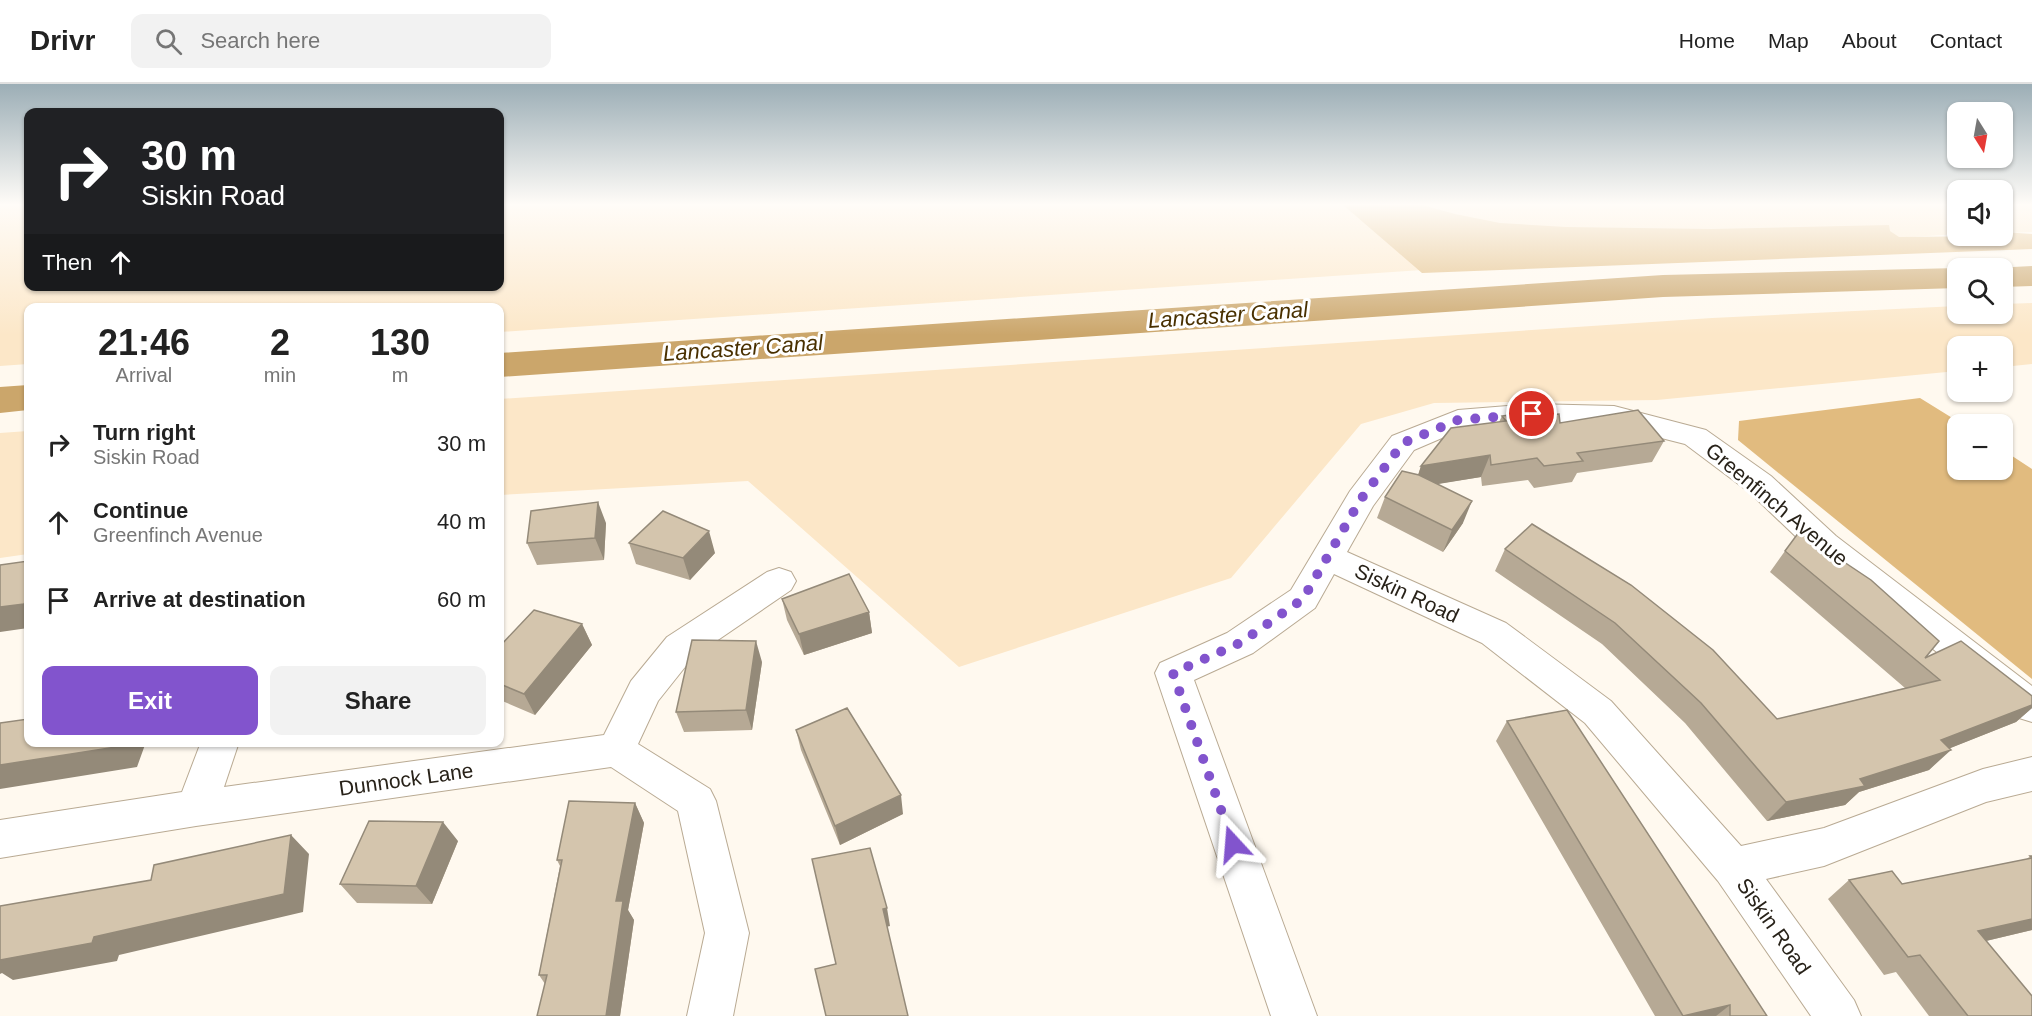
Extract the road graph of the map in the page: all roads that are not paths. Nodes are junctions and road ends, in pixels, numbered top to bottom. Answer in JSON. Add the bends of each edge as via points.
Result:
{"nodes":[{"id":1,"x":1327,"y":557,"type":"junction"},
{"id":2,"x":779,"y":581,"type":"dead end"},
{"id":3,"x":2032,"y":707,"type":"edge"},
{"id":4,"x":218,"y":747,"type":"edge"},
{"id":5,"x":616,"y":750,"type":"junction"},
{"id":6,"x":2032,"y":774,"type":"edge"},
{"id":7,"x":196,"y":808,"type":"junction"},
{"id":8,"x":0,"y":839,"type":"edge"},
{"id":9,"x":1732,"y":867,"type":"junction"},
{"id":10,"x":710,"y":1016,"type":"edge"},
{"id":11,"x":1294,"y":1016,"type":"edge"},
{"id":12,"x":1838,"y":1016,"type":"edge"}],
"edges":[{"from":1,"to":3,"type":"street","name":"Greenfinch Avenue","via":[[1361,499],[1403,443],[1458,420],[1532,414],[1614,416],[1695,437],[1760,484],[1824,544]]},
{"from":1,"to":9,"type":"street","name":"Siskin Road","via":[[1494,633],[1598,712]]},
{"from":1,"to":11,"type":"street","via":[[1303,599],[1240,643],[1173,673]]},
{"from":2,"to":5,"type":"street","via":[[680,647],[644,692]]},
{"from":4,"to":7,"type":"street"},
{"from":5,"to":7,"type":"street","name":"Dunnock Lane"},
{"from":5,"to":10,"type":"street","via":[[696,801],[727,933]]},
{"from":6,"to":9,"type":"street","via":[[1983,786],[1824,847]]},
{"from":7,"to":8,"type":"street","name":"Dunnock Lane"},
{"from":9,"to":12,"type":"street","name":"Siskin Road"}]}
